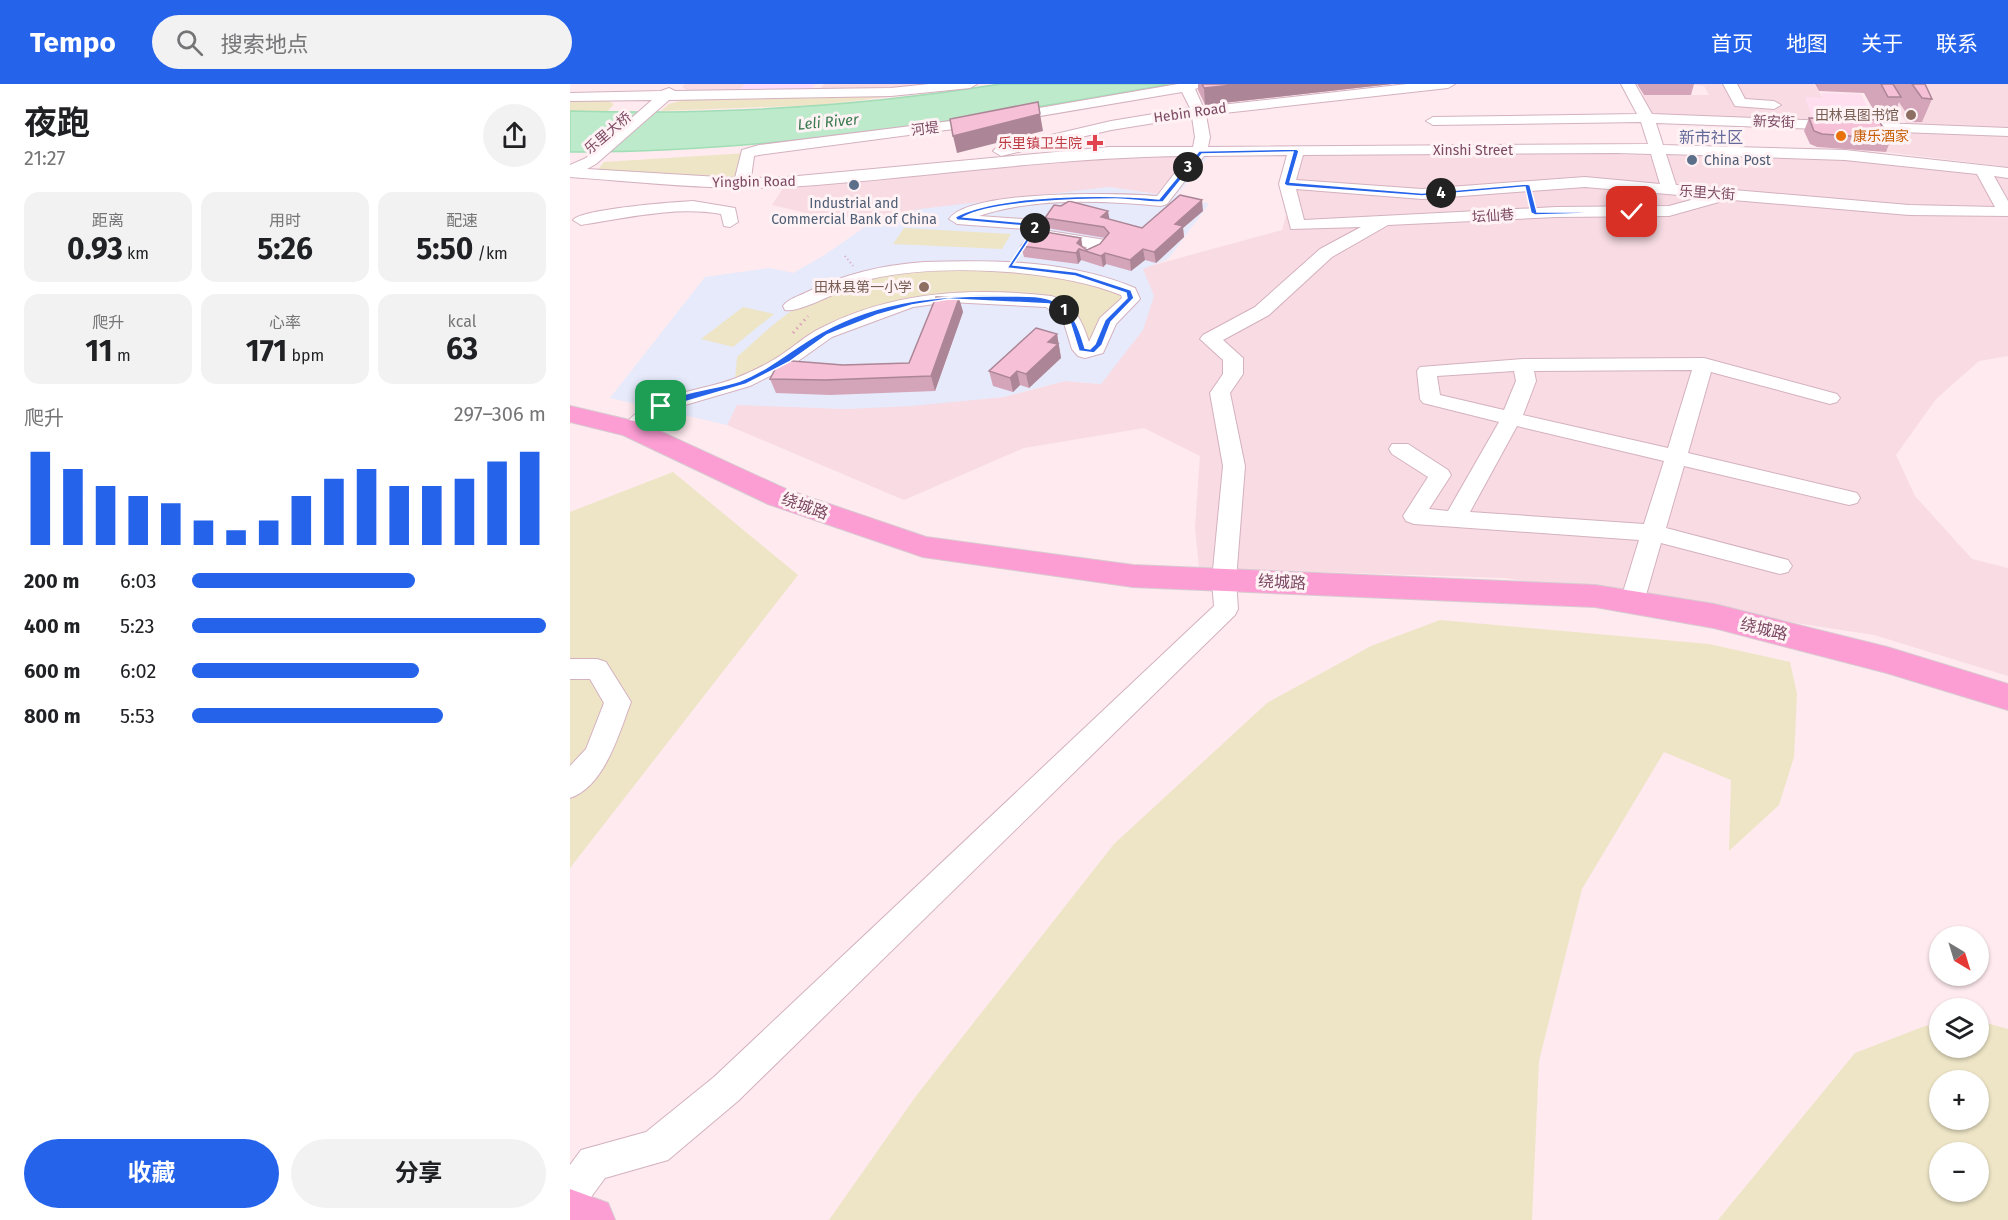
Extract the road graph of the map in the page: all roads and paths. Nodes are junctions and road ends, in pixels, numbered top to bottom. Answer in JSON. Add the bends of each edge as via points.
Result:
{"nodes":[{"id":1,"x":678,"y":84,"type":"edge"},
{"id":2,"x":970,"y":84,"type":"edge"},
{"id":3,"x":1203,"y":84,"type":"edge"},
{"id":4,"x":1448,"y":84,"type":"edge"},
{"id":5,"x":1628,"y":84,"type":"edge"},
{"id":6,"x":1730,"y":84,"type":"edge"},
{"id":7,"x":1187,"y":86,"type":"junction"},
{"id":8,"x":1410,"y":88,"type":"junction"},
{"id":9,"x":815,"y":89,"type":"edge"},
{"id":10,"x":1769,"y":91,"type":"dead end"},
{"id":11,"x":570,"y":97,"type":"edge"},
{"id":12,"x":654,"y":98,"type":"edge"},
{"id":13,"x":1777,"y":105,"type":"junction"},
{"id":14,"x":1199,"y":110,"type":"junction"},
{"id":15,"x":1894,"y":110,"type":"edge"},
{"id":16,"x":1647,"y":118,"type":"junction"},
{"id":17,"x":1433,"y":121,"type":"junction"},
{"id":18,"x":1792,"y":122,"type":"junction"},
{"id":19,"x":1906,"y":127,"type":"junction"},
{"id":20,"x":2008,"y":132,"type":"edge"},
{"id":21,"x":1659,"y":149,"type":"junction"},
{"id":22,"x":1296,"y":151,"type":"junction"},
{"id":23,"x":1480,"y":151,"type":"junction"},
{"id":24,"x":1201,"y":152,"type":"junction"},
{"id":25,"x":1811,"y":154,"type":"junction"},
{"id":26,"x":984,"y":160,"type":"junction"},
{"id":27,"x":574,"y":168,"type":"edge"},
{"id":28,"x":937,"y":168,"type":"joint"},
{"id":29,"x":1983,"y":170,"type":"junction"},
{"id":30,"x":2008,"y":173,"type":"edge"},
{"id":31,"x":742,"y":183,"type":"junction"},
{"id":32,"x":1287,"y":184,"type":"junction"},
{"id":33,"x":1527,"y":185,"type":"junction"},
{"id":34,"x":1670,"y":190,"type":"junction"},
{"id":35,"x":1728,"y":194,"type":"junction"},
{"id":36,"x":646,"y":210,"type":"junction"},
{"id":37,"x":1535,"y":213,"type":"junction"},
{"id":38,"x":581,"y":220,"type":"dead end"},
{"id":39,"x":1384,"y":221,"type":"junction"},
{"id":40,"x":730,"y":222,"type":"dead end"},
{"id":41,"x":1031,"y":233,"type":"junction"},
{"id":42,"x":974,"y":254,"type":"dead end"},
{"id":43,"x":1090,"y":254,"type":"edge"},
{"id":44,"x":1012,"y":262,"type":"junction"},
{"id":45,"x":792,"y":306,"type":"dead end"},
{"id":46,"x":1704,"y":364,"type":"junction"},
{"id":47,"x":1523,"y":365,"type":"junction"},
{"id":48,"x":1830,"y":398,"type":"dead end"},
{"id":49,"x":570,"y":414,"type":"edge"},
{"id":50,"x":1511,"y":418,"type":"junction"},
{"id":51,"x":632,"y":429,"type":"junction"},
{"id":52,"x":1400,"y":449,"type":"dead end"},
{"id":53,"x":1676,"y":457,"type":"junction"},
{"id":54,"x":1849,"y":498,"type":"dead end"},
{"id":55,"x":1455,"y":519,"type":"junction"},
{"id":56,"x":1653,"y":533,"type":"junction"},
{"id":57,"x":1780,"y":567,"type":"dead end"},
{"id":58,"x":1224,"y":580,"type":"junction"},
{"id":59,"x":1632,"y":602,"type":"junction"},
{"id":60,"x":570,"y":669,"type":"edge"},
{"id":61,"x":2008,"y":697,"type":"edge"},
{"id":62,"x":570,"y":786,"type":"edge"},
{"id":63,"x":570,"y":1195,"type":"edge"},
{"id":64,"x":570,"y":1213,"type":"edge"},
{"id":65,"x":591,"y":1220,"type":"edge"}],
"edges":[{"from":1,"to":12,"type":"street","name":"乐里大桥"},
{"from":2,"to":9,"type":"street","via":[[891,92]]},
{"from":3,"to":7,"type":"street","name":"河堤"},
{"from":4,"to":8,"type":"street","name":"Hebin Road"},
{"from":5,"to":16,"type":"street"},
{"from":6,"to":13,"type":"street","via":[[1740,103]]},
{"from":7,"to":14,"type":"street"},
{"from":7,"to":31,"type":"street","name":"河堤","via":[[999,119],[759,150],[747,153]]},
{"from":8,"to":14,"type":"street","name":"Hebin Road"},
{"from":8,"to":17,"type":"street"},
{"from":9,"to":12,"type":"street"},
{"from":10,"to":13,"type":"street"},
{"from":11,"to":12,"type":"street"},
{"from":12,"to":27,"type":"street","name":"乐里大桥"},
{"from":13,"to":18,"type":"street"},
{"from":14,"to":24,"type":"street","via":[[1204,135]]},
{"from":14,"to":26,"type":"street","name":"Hebin Road","via":[[1068,132]]},
{"from":15,"to":19,"type":"street"},
{"from":16,"to":17,"type":"street","name":"新安街"},
{"from":16,"to":18,"type":"street","name":"新安街"},
{"from":16,"to":21,"type":"street"},
{"from":17,"to":23,"type":"street"},
{"from":18,"to":19,"type":"street","name":"新安街"},
{"from":18,"to":25,"type":"street"},
{"from":19,"to":20,"type":"street","name":"新安街"},
{"from":21,"to":23,"type":"street","name":"Xinshi Street"},
{"from":21,"to":25,"type":"street","name":"Xinshi Street"},
{"from":21,"to":34,"type":"street"},
{"from":22,"to":23,"type":"street","name":"Xinshi Street"},
{"from":22,"to":24,"type":"street","name":"Xinshi Street"},
{"from":22,"to":32,"type":"street"},
{"from":23,"to":33,"type":"street"},
{"from":24,"to":26,"type":"street","name":"Xinshi Street","via":[[1109,152]]},
{"from":24,"to":41,"type":"street","via":[[1161,201],[1118,197],[1034,202],[966,213],[957,219],[1038,225]]},
{"from":25,"to":29,"type":"street","name":"Xinshi Street"},
{"from":26,"to":28,"type":"street","name":"Xinshi Street"},
{"from":27,"to":31,"type":"street","name":"Yingbin Road","via":[[624,178]]},
{"from":27,"to":36,"type":"street","via":[[587,182],[650,193]]},
{"from":28,"to":31,"type":"street","name":"Yingbin Road"},
{"from":29,"to":30,"type":"street","name":"Xinshi Street"},
{"from":29,"to":35,"type":"street","name":"乐里大街","via":[[2006,212],[1909,210]]},
{"from":32,"to":33,"type":"street","name":"乐里大街","via":[[1422,194]]},
{"from":32,"to":39,"type":"street","name":"坛仙巷","via":[[1297,225]]},
{"from":33,"to":34,"type":"street","name":"乐里大街","via":[[1585,182]]},
{"from":33,"to":37,"type":"street"},
{"from":34,"to":35,"type":"street","name":"乐里大街"},
{"from":35,"to":37,"type":"street","name":"坛仙巷","via":[[1670,210]]},
{"from":36,"to":38,"type":"street"},
{"from":36,"to":40,"type":"street","via":[[708,205],[729,211]]},
{"from":37,"to":39,"type":"street","name":"坛仙巷"},
{"from":39,"to":58,"type":"street","via":[[1326,253],[1262,311],[1210,339],[1233,358],[1233,374],[1220,393],[1234,466]]},
{"from":41,"to":43,"type":"street","via":[[1099,244]]},
{"from":41,"to":44,"type":"street"},
{"from":42,"to":44,"type":"street"},
{"from":44,"to":45,"type":"street","via":[[890,271],[850,280]]},
{"from":44,"to":51,"type":"street","via":[[1096,279],[1129,292],[1131,298],[1107,322],[1096,349],[1085,352],[1072,318],[1051,302],[949,297],[911,303],[825,333],[787,360],[743,382],[661,406]]},
{"from":46,"to":47,"type":"street"},
{"from":46,"to":48,"type":"street"},
{"from":46,"to":53,"type":"street"},
{"from":47,"to":50,"type":"street","via":[[1526,381]]},
{"from":47,"to":50,"type":"street","via":[[1427,371],[1430,399]]},
{"from":49,"to":51,"type":"highway","name":"绕城路"},
{"from":50,"to":53,"type":"street"},
{"from":50,"to":55,"type":"street"},
{"from":51,"to":58,"type":"highway","name":"绕城路","via":[[778,497],[923,547],[1133,576]]},
{"from":52,"to":55,"type":"street","via":[[1440,475],[1414,516]]},
{"from":53,"to":54,"type":"street"},
{"from":53,"to":56,"type":"street"},
{"from":55,"to":56,"type":"street"},
{"from":56,"to":57,"type":"street"},
{"from":56,"to":59,"type":"street"},
{"from":58,"to":59,"type":"highway","name":"绕城路","via":[[1594,596]]},
{"from":58,"to":63,"type":"street","via":[[1226,609],[726,1089],[655,1147],[594,1163]]},
{"from":59,"to":61,"type":"highway","name":"绕城路","via":[[1726,619],[1887,660]]},
{"from":60,"to":62,"type":"street","via":[[597,669],[618,702],[597,755]]},
{"from":64,"to":65,"type":"highway"}]}
